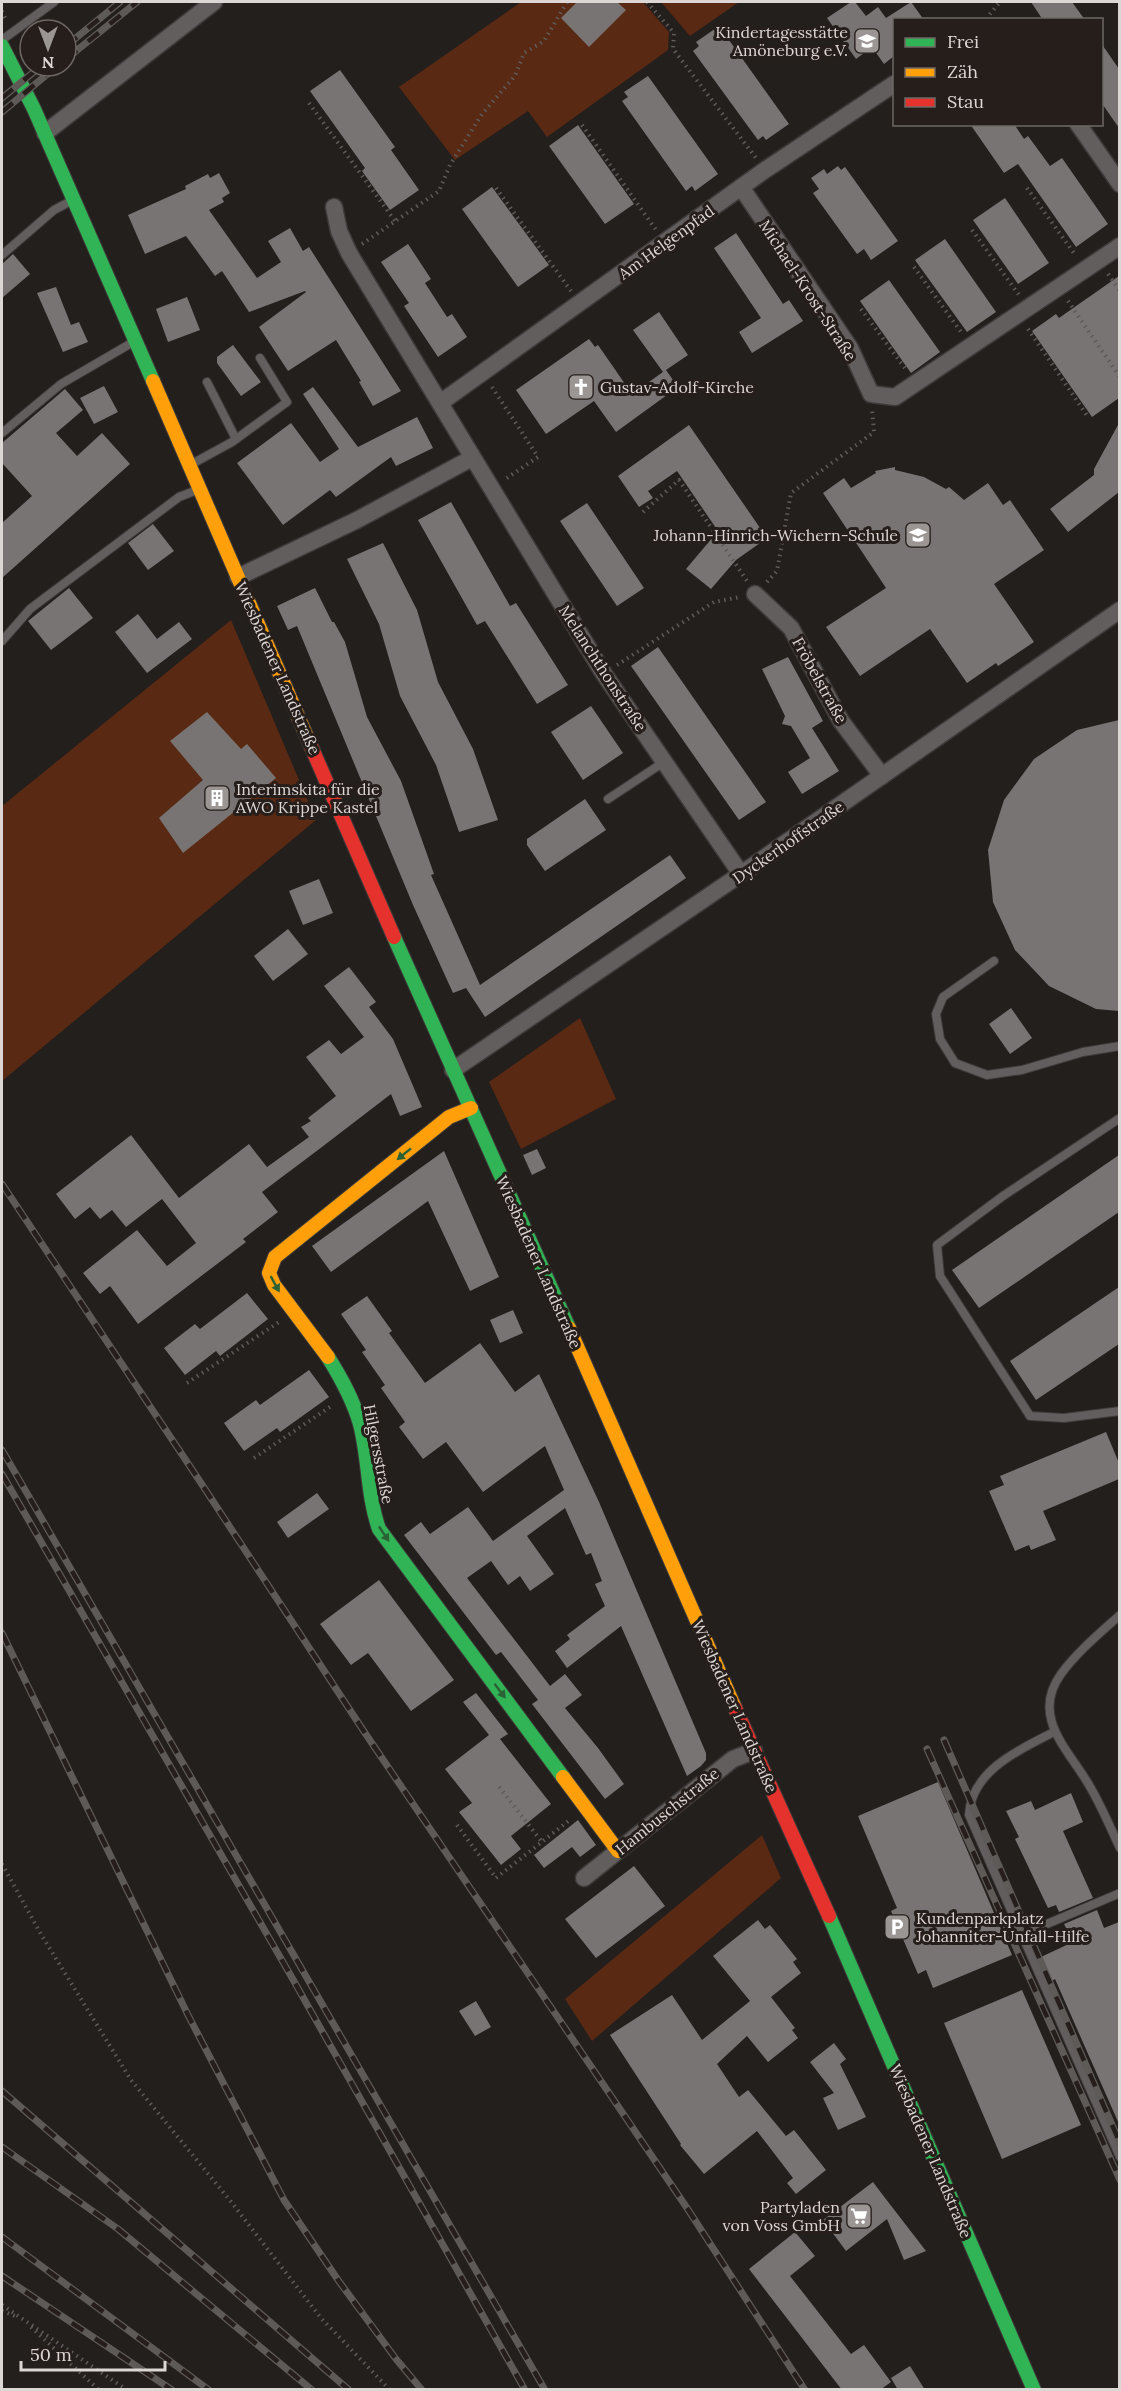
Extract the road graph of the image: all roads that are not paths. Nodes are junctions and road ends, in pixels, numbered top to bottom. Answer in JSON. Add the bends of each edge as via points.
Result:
{"nodes":[{"id":1,"x":54,"y":2,"type":"edge"},
{"id":2,"x":214,"y":2,"type":"edge"},
{"id":3,"x":2,"y":40,"type":"edge"},
{"id":4,"x":2,"y":46,"type":"edge"},
{"id":5,"x":893,"y":85,"type":"edge"},
{"id":6,"x":1079,"y":126,"type":"edge"},
{"id":7,"x":45,"y":133,"type":"junction"},
{"id":8,"x":1119,"y":184,"type":"edge"},
{"id":9,"x":741,"y":187,"type":"junction"},
{"id":10,"x":74,"y":200,"type":"junction"},
{"id":11,"x":334,"y":207,"type":"dead end"},
{"id":12,"x":1119,"y":246,"type":"edge"},
{"id":13,"x":2,"y":255,"type":"edge"},
{"id":14,"x":135,"y":341,"type":"junction"},
{"id":15,"x":260,"y":358,"type":"dead end"},
{"id":16,"x":207,"y":382,"type":"dead end"},
{"id":17,"x":440,"y":404,"type":"junction"},
{"id":18,"x":2,"y":433,"type":"edge"},
{"id":19,"x":236,"y":439,"type":"junction"},
{"id":20,"x":472,"y":458,"type":"junction"},
{"id":21,"x":189,"y":465,"type":"junction"},
{"id":22,"x":200,"y":489,"type":"junction"},
{"id":23,"x":238,"y":577,"type":"junction"},
{"id":24,"x":755,"y":594,"type":"road end"},
{"id":25,"x":1119,"y":610,"type":"edge"},
{"id":26,"x":2,"y":641,"type":"edge"},
{"id":27,"x":664,"y":762,"type":"junction"},
{"id":28,"x":882,"y":776,"type":"junction"},
{"id":29,"x":608,"y":798,"type":"dead end"},
{"id":30,"x":741,"y":874,"type":"junction"},
{"id":31,"x":994,"y":961,"type":"dead end"},
{"id":32,"x":1119,"y":1046,"type":"edge"},
{"id":33,"x":453,"y":1070,"type":"junction"},
{"id":34,"x":471,"y":1108,"type":"junction"},
{"id":35,"x":1119,"y":1118,"type":"edge"},
{"id":36,"x":1119,"y":1411,"type":"edge"},
{"id":37,"x":1119,"y":1615,"type":"edge"},
{"id":38,"x":1054,"y":1731,"type":"junction"},
{"id":39,"x":754,"y":1751,"type":"junction"},
{"id":40,"x":1119,"y":1848,"type":"edge"},
{"id":41,"x":618,"y":1851,"type":"junction"},
{"id":42,"x":584,"y":1878,"type":"dead end"},
{"id":43,"x":1119,"y":1893,"type":"edge"},
{"id":44,"x":1021,"y":1935,"type":"junction"},
{"id":45,"x":1119,"y":2157,"type":"edge"},
{"id":46,"x":1034,"y":2390,"type":"edge"}],
"edges":[{"from":1,"to":3,"type":"lane"},
{"from":2,"to":7,"type":"street"},
{"from":4,"to":7,"type":"main road","name":"Wiesbadener Landstraße"},
{"from":5,"to":9,"type":"street","name":"Am Helgenpfad"},
{"from":6,"to":8,"type":"street"},
{"from":7,"to":10,"type":"main road","name":"Wiesbadener Landstraße"},
{"from":9,"to":12,"type":"street","name":"Michael-Krost-Straße","via":[[850,348],[870,394],[895,397]]},
{"from":9,"to":17,"type":"street","name":"Am Helgenpfad"},
{"from":10,"to":13,"type":"lane","via":[[54,210]]},
{"from":10,"to":14,"type":"main road","name":"Wiesbadener Landstraße"},
{"from":11,"to":17,"type":"street","name":"Melanchthonstraße","via":[[349,253]]},
{"from":14,"to":18,"type":"lane","via":[[61,384]]},
{"from":14,"to":21,"type":"main road","name":"Wiesbadener Landstraße"},
{"from":15,"to":19,"type":"lane","via":[[287,402]]},
{"from":16,"to":19,"type":"lane"},
{"from":17,"to":20,"type":"street","name":"Melanchthonstraße"},
{"from":19,"to":21,"type":"lane"},
{"from":20,"to":23,"type":"street","via":[[347,525]]},
{"from":20,"to":27,"type":"street","name":"Melanchthonstraße","via":[[604,674]]},
{"from":21,"to":22,"type":"main road","name":"Wiesbadener Landstraße"},
{"from":22,"to":23,"type":"main road","name":"Wiesbadener Landstraße"},
{"from":22,"to":26,"type":"lane","via":[[179,497],[30,609]]},
{"from":23,"to":33,"type":"main road","name":"Wiesbadener Landstraße"},
{"from":24,"to":28,"type":"street","name":"Fröbelstraße","via":[[791,628],[841,721]]},
{"from":25,"to":28,"type":"street","name":"Dyckerhoffstraße"},
{"from":27,"to":29,"type":"lane"},
{"from":27,"to":30,"type":"street","name":"Melanchthonstraße"},
{"from":28,"to":30,"type":"street","name":"Dyckerhoffstraße"},
{"from":30,"to":33,"type":"street","name":"Dyckerhoffstraße"},
{"from":31,"to":32,"type":"lane","via":[[943,997],[936,1014],[940,1039],[955,1063],[987,1075]]},
{"from":33,"to":34,"type":"main road","name":"Wiesbadener Landstraße"},
{"from":34,"to":39,"type":"main road","name":"Wiesbadener Landstraße"},
{"from":34,"to":41,"type":"main road","name":"Hilgersstraße","one_way":true,"via":[[449,1117],[276,1257],[269,1273],[349,1394],[360,1426],[374,1515],[380,1529]]},
{"from":35,"to":36,"type":"lane","via":[[1002,1196],[938,1245],[940,1276],[1030,1416],[1064,1418]]},
{"from":37,"to":38,"type":"lane","via":[[1060,1674],[1052,1692],[1050,1714]]},
{"from":38,"to":40,"type":"lane","via":[[1089,1785]]},
{"from":38,"to":44,"type":"lane","via":[[999,1764],[983,1779],[969,1805],[972,1825]]},
{"from":39,"to":41,"type":"street","name":"Hambuschstraße","via":[[733,1759]]},
{"from":39,"to":46,"type":"main road","name":"Wiesbadener Landstraße"},
{"from":41,"to":42,"type":"street","name":"Hambuschstraße"},
{"from":43,"to":44,"type":"lane"},
{"from":44,"to":45,"type":"lane"}]}
